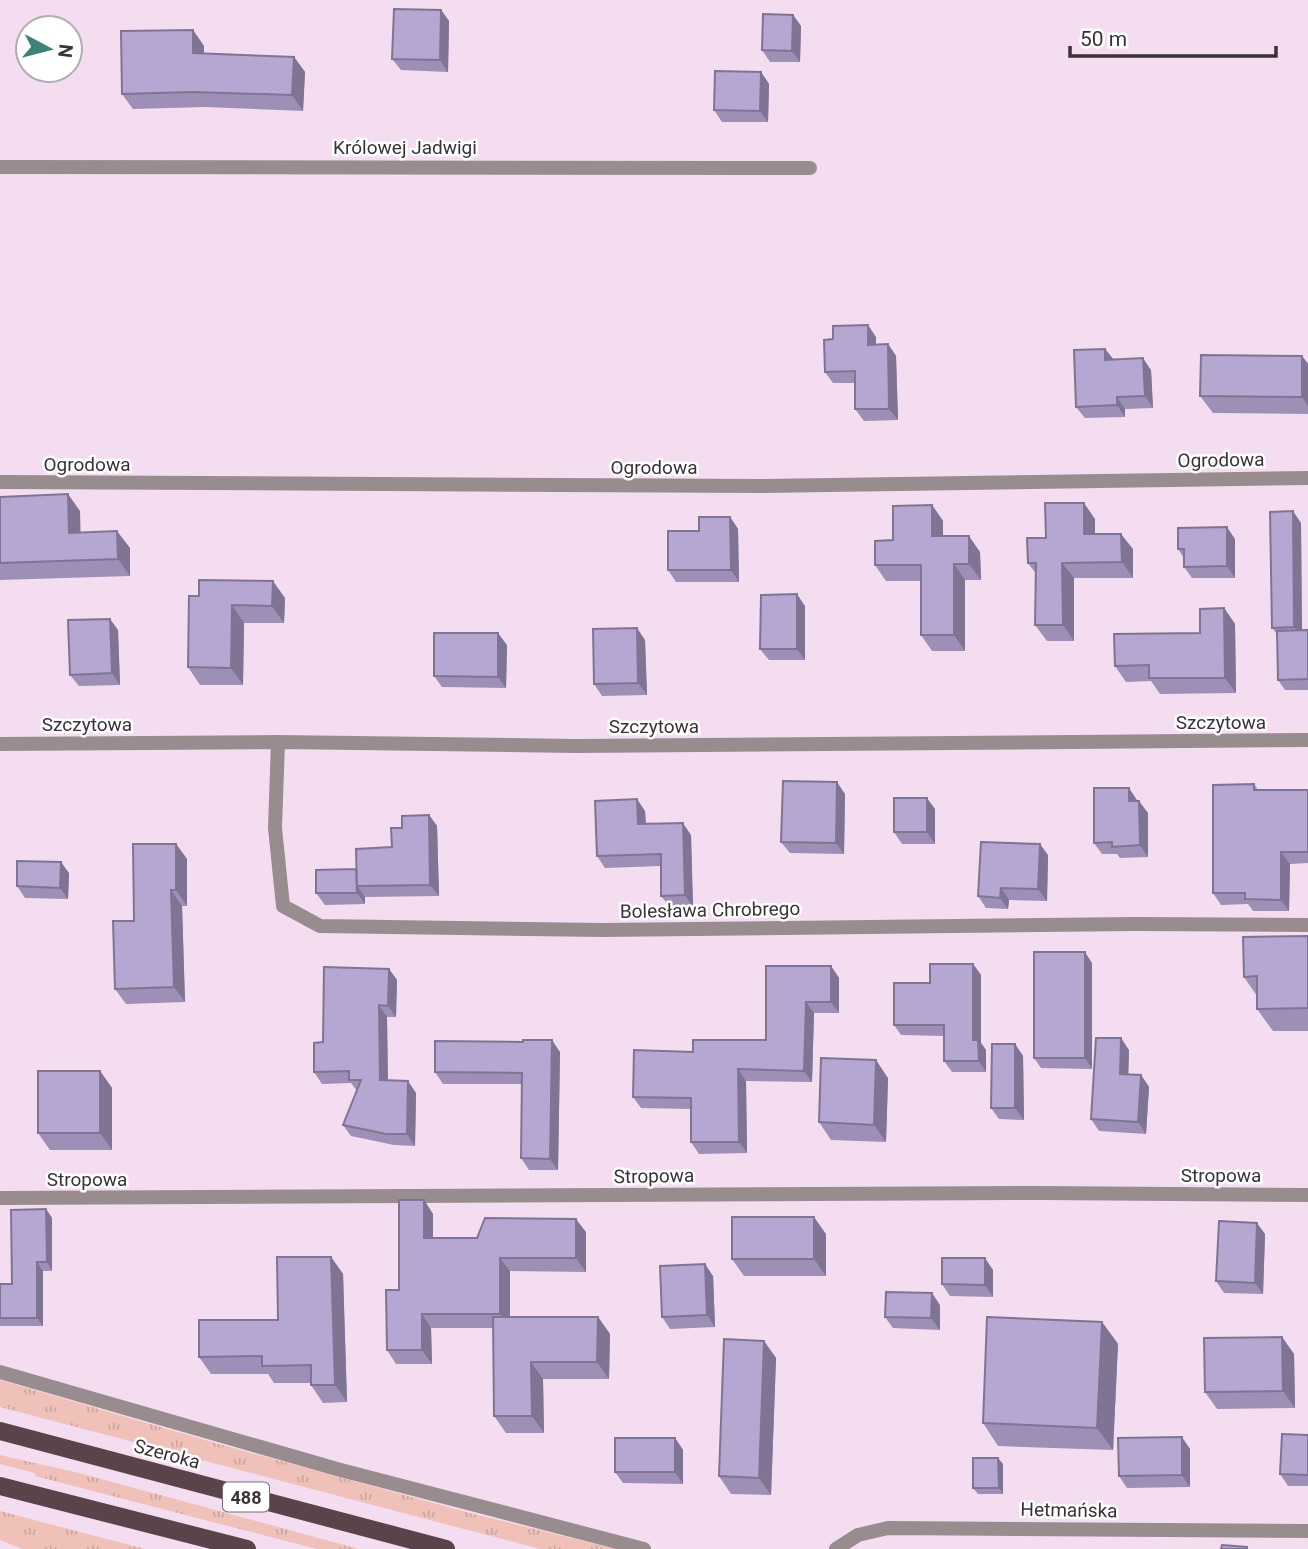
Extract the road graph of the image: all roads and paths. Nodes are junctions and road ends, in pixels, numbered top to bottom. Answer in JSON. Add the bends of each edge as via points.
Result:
{"nodes":[{"id":1,"x":0,"y":167,"type":"edge"},
{"id":2,"x":810,"y":168,"type":"dead end"},
{"id":3,"x":1308,"y":478,"type":"edge"},
{"id":4,"x":0,"y":482,"type":"edge"},
{"id":5,"x":1308,"y":740,"type":"edge"},
{"id":6,"x":278,"y":742,"type":"junction"},
{"id":7,"x":0,"y":744,"type":"edge"},
{"id":8,"x":1308,"y":925,"type":"edge"},
{"id":9,"x":1308,"y":1195,"type":"edge"},
{"id":10,"x":0,"y":1198,"type":"edge"},
{"id":11,"x":0,"y":1372,"type":"edge"},
{"id":12,"x":0,"y":1431,"type":"edge"},
{"id":13,"x":0,"y":1486,"type":"edge"},
{"id":14,"x":1308,"y":1531,"type":"edge"},
{"id":15,"x":247,"y":1549,"type":"edge"},
{"id":16,"x":446,"y":1549,"type":"edge"},
{"id":17,"x":644,"y":1549,"type":"edge"},
{"id":18,"x":835,"y":1549,"type":"edge"}],
"edges":[{"from":1,"to":2,"type":"street","name":"Królowej Jadwigi"},
{"from":3,"to":4,"type":"street","name":"Ogrodowa","via":[[761,486]]},
{"from":5,"to":6,"type":"street","name":"Szczytowa","via":[[590,746]]},
{"from":6,"to":7,"type":"street","name":"Szczytowa"},
{"from":6,"to":8,"type":"street","name":"Bolesława Chrobrego","via":[[275,828],[283,906],[320,926],[602,930]]},
{"from":9,"to":10,"type":"street","name":"Stropowa"},
{"from":11,"to":17,"type":"street","via":[[337,1469]]},
{"from":12,"to":16,"type":"main road","name":"Szeroka","number":"488"},
{"from":13,"to":15,"type":"main road"},
{"from":14,"to":18,"type":"street","name":"Hetmańska","via":[[888,1528],[858,1535]]}]}
